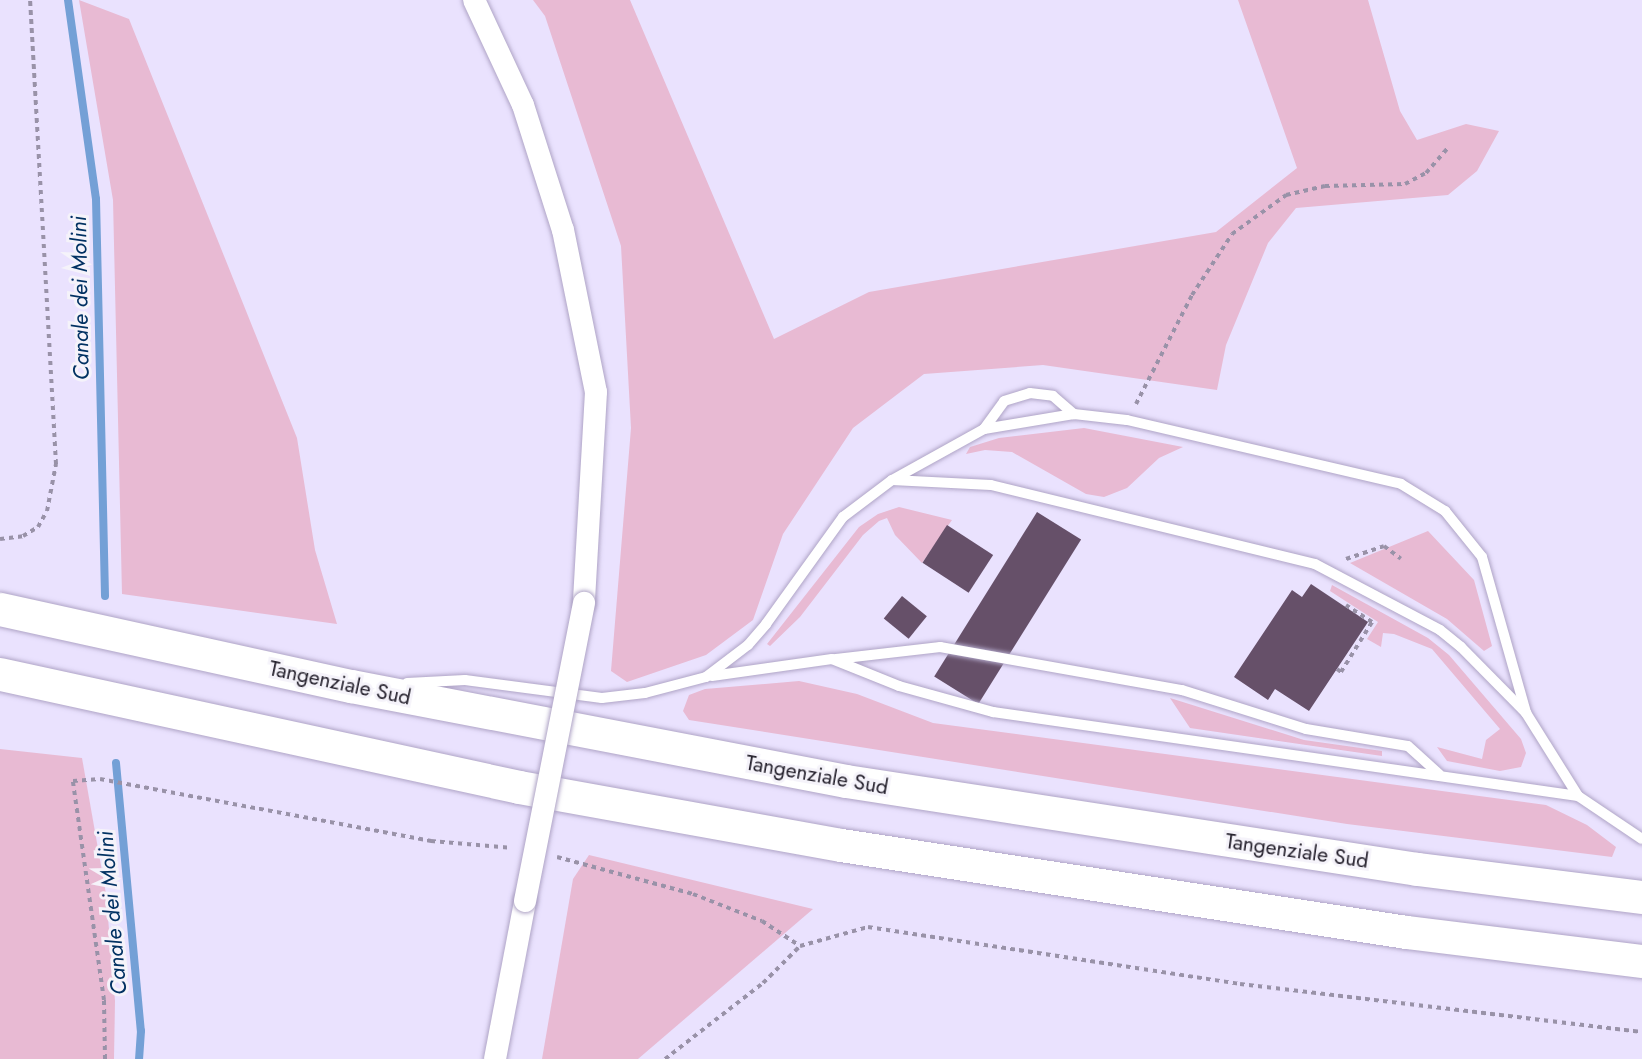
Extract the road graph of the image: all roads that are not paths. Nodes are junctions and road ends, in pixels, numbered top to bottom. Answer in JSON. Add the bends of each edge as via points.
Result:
{"nodes":[{"id":1,"x":474,"y":0,"type":"edge"},
{"id":2,"x":1074,"y":414,"type":"junction"},
{"id":3,"x":984,"y":429,"type":"junction"},
{"id":4,"x":891,"y":480,"type":"junction"},
{"id":5,"x":0,"y":609,"type":"edge"},
{"id":6,"x":832,"y":659,"type":"junction"},
{"id":7,"x":0,"y":674,"type":"edge"},
{"id":8,"x":706,"y":677,"type":"junction"},
{"id":9,"x":351,"y":686,"type":"junction"},
{"id":10,"x":566,"y":694,"type":"junction"},
{"id":11,"x":1526,"y":713,"type":"junction"},
{"id":12,"x":1439,"y":774,"type":"junction"},
{"id":13,"x":1578,"y":796,"type":"junction"},
{"id":14,"x":1642,"y":839,"type":"edge"},
{"id":15,"x":1642,"y":897,"type":"edge"},
{"id":16,"x":1642,"y":961,"type":"edge"},
{"id":17,"x":495,"y":1059,"type":"edge"}],
"edges":[{"from":1,"to":10,"type":"street","bridge":true,"via":[[523,105],[563,230],[596,392],[584,603]]},
{"from":2,"to":3,"type":"lane"},
{"from":2,"to":3,"type":"lane","via":[[1053,396],[1030,393],[1004,401]]},
{"from":2,"to":11,"type":"lane","via":[[1127,420],[1376,476],[1426,496],[1445,511],[1482,557]]},
{"from":3,"to":4,"type":"lane"},
{"from":4,"to":8,"type":"lane","via":[[843,517],[766,624],[748,645]]},
{"from":4,"to":11,"type":"lane","via":[[991,485],[1314,564],[1440,630]]},
{"from":5,"to":9,"type":"highway","name":"Tangenziale Sud"},
{"from":6,"to":8,"type":"lane","via":[[768,665]]},
{"from":6,"to":12,"type":"lane","via":[[899,686],[993,712],[1296,758]]},
{"from":6,"to":12,"type":"lane","via":[[940,647],[1182,690],[1306,729],[1408,746]]},
{"from":7,"to":16,"type":"highway","via":[[519,787],[841,845],[1406,932]]},
{"from":8,"to":10,"type":"lane","via":[[622,697]]},
{"from":9,"to":10,"type":"lane","via":[[465,680]]},
{"from":9,"to":15,"type":"highway","name":"Tangenziale Sud","via":[[903,790],[1418,869]]},
{"from":10,"to":17,"type":"street","bridge":true},
{"from":11,"to":13,"type":"lane"},
{"from":12,"to":13,"type":"lane"},
{"from":13,"to":14,"type":"lane"}]}
